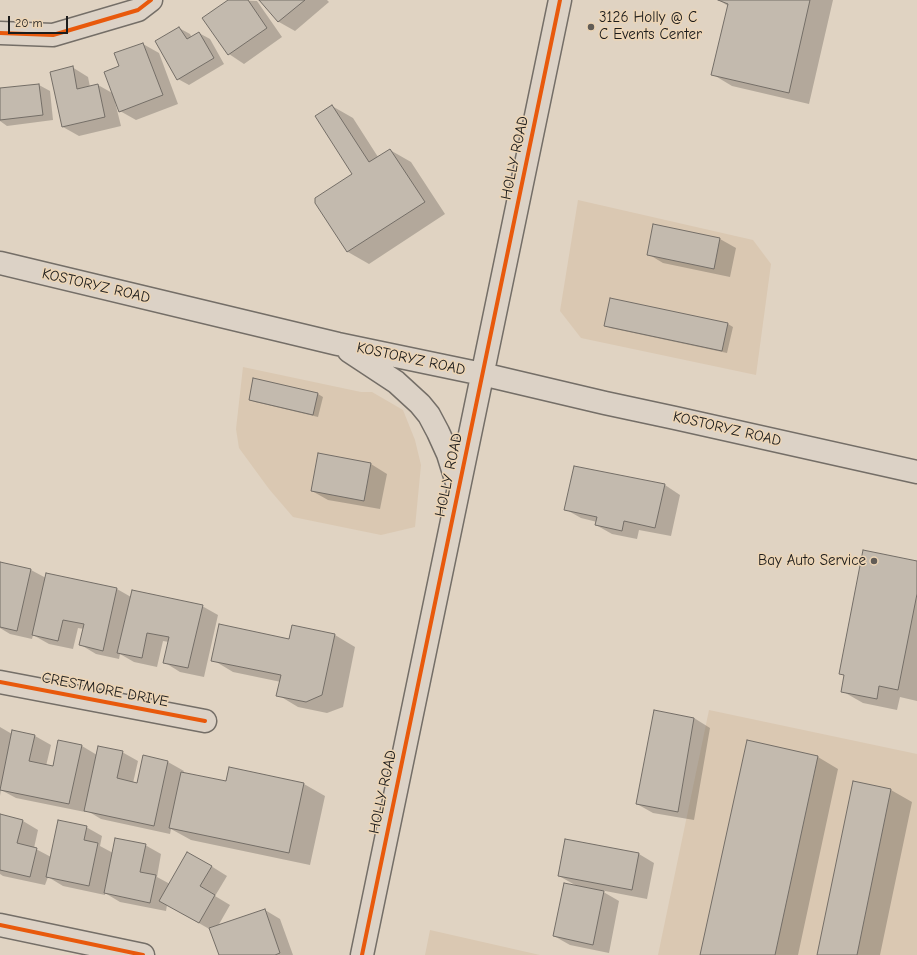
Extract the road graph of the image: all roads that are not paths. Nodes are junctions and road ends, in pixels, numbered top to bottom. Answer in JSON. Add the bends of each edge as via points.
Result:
{"nodes":[{"id":1,"x":151,"y":0,"type":"edge"},
{"id":2,"x":560,"y":0,"type":"edge"},
{"id":3,"x":0,"y":33,"type":"edge"},
{"id":4,"x":0,"y":263,"type":"edge"},
{"id":5,"x":338,"y":344,"type":"junction"},
{"id":6,"x":482,"y":374,"type":"junction"},
{"id":7,"x":917,"y":472,"type":"edge"},
{"id":8,"x":458,"y":488,"type":"junction"},
{"id":9,"x":0,"y":682,"type":"edge"},
{"id":10,"x":205,"y":721,"type":"dead end"},
{"id":11,"x":0,"y":925,"type":"edge"},
{"id":12,"x":143,"y":955,"type":"edge"},
{"id":13,"x":362,"y":955,"type":"edge"}],
"edges":[{"from":1,"to":3,"type":"main road","via":[[138,10],[53,36]]},
{"from":2,"to":6,"type":"main road","name":"HOLLY ROAD"},
{"from":4,"to":5,"type":"main road","name":"KOSTORYZ ROAD"},
{"from":5,"to":6,"type":"main road","name":"KOSTORYZ ROAD"},
{"from":5,"to":8,"type":"main road","via":[[396,382],[420,404],[429,415],[448,454]]},
{"from":6,"to":7,"type":"main road","name":"KOSTORYZ ROAD"},
{"from":6,"to":8,"type":"main road","name":"HOLLY ROAD"},
{"from":8,"to":13,"type":"main road","name":"HOLLY ROAD"},
{"from":9,"to":10,"type":"main road","name":"CRESTMORE DRIVE"},
{"from":11,"to":12,"type":"main road"}]}
